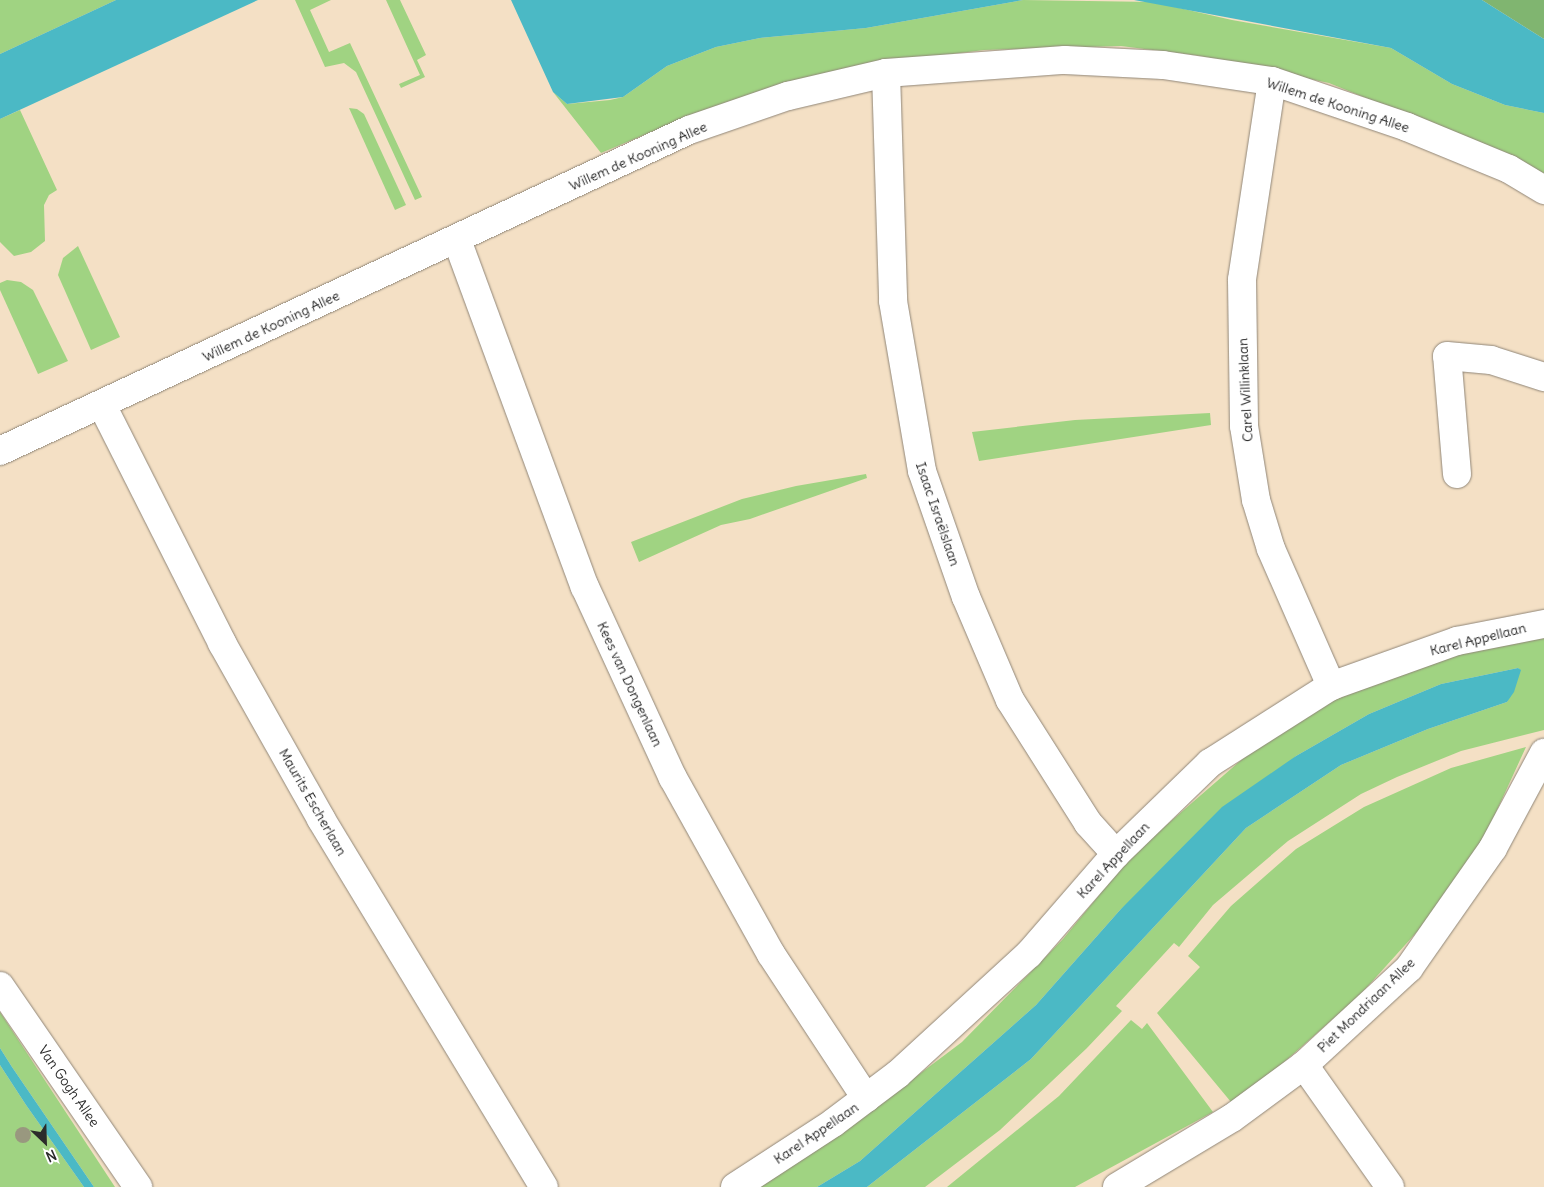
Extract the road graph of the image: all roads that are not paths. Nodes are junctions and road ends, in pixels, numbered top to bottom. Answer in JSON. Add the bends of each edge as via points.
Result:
{"nodes":[{"id":1,"x":886,"y":73,"type":"junction"},
{"id":2,"x":1272,"y":81,"type":"junction"},
{"id":3,"x":1544,"y":190,"type":"edge"},
{"id":4,"x":456,"y":240,"type":"junction"},
{"id":5,"x":1544,"y":376,"type":"edge"},
{"id":6,"x":102,"y":406,"type":"junction"},
{"id":7,"x":0,"y":452,"type":"edge"},
{"id":8,"x":1458,"y":474,"type":"dead end"},
{"id":9,"x":1544,"y":624,"type":"edge"},
{"id":10,"x":1331,"y":686,"type":"junction"},
{"id":11,"x":1544,"y":753,"type":"edge"},
{"id":12,"x":1116,"y":854,"type":"junction"},
{"id":13,"x":0,"y":986,"type":"edge"},
{"id":14,"x":1304,"y":1065,"type":"junction"},
{"id":15,"x":866,"y":1098,"type":"junction"},
{"id":16,"x":138,"y":1187,"type":"edge"},
{"id":17,"x":544,"y":1187,"type":"edge"},
{"id":18,"x":734,"y":1187,"type":"edge"},
{"id":19,"x":1117,"y":1187,"type":"edge"},
{"id":20,"x":1390,"y":1187,"type":"edge"}],
"edges":[{"from":1,"to":2,"type":"street","name":"Willem de Kooning Allee","via":[[1065,60],[1163,65]]},
{"from":1,"to":4,"type":"street","name":"Willem de Kooning Allee","via":[[788,96],[689,130]]},
{"from":1,"to":12,"type":"street","name":"Isaac Israëlslaan","via":[[893,301],[922,471],[966,597],[1010,700],[1088,823]]},
{"from":2,"to":3,"type":"street","name":"Willem de Kooning Allee","via":[[1407,127],[1509,168]]},
{"from":2,"to":10,"type":"street","name":"Carel Willinklaan","via":[[1242,280],[1244,426],[1256,500],[1271,549]]},
{"from":4,"to":6,"type":"street","name":"Willem de Kooning Allee"},
{"from":4,"to":15,"type":"street","name":"Kees van Dongenlaan","via":[[585,587],[673,778],[771,954]]},
{"from":5,"to":8,"type":"street","via":[[1491,360],[1446,356]]},
{"from":6,"to":7,"type":"street","name":"Willem de Kooning Allee"},
{"from":6,"to":17,"type":"street","name":"Maurits Escherlaan","via":[[222,643],[317,810]]},
{"from":9,"to":10,"type":"street","name":"Karel Appellaan","via":[[1457,641]]},
{"from":10,"to":12,"type":"street","name":"Karel Appellaan","via":[[1210,763]]},
{"from":11,"to":14,"type":"street","name":"Piet Mondriaan Allee","via":[[1493,848],[1408,968]]},
{"from":12,"to":15,"type":"street","name":"Karel Appellaan","via":[[1029,954],[898,1074]]},
{"from":13,"to":16,"type":"street","name":"Van Gogh Allee"},
{"from":14,"to":19,"type":"street","name":"Piet Mondriaan Allee","via":[[1232,1118]]},
{"from":14,"to":20,"type":"street"},
{"from":15,"to":18,"type":"street","name":"Karel Appellaan","via":[[833,1124]]}]}
